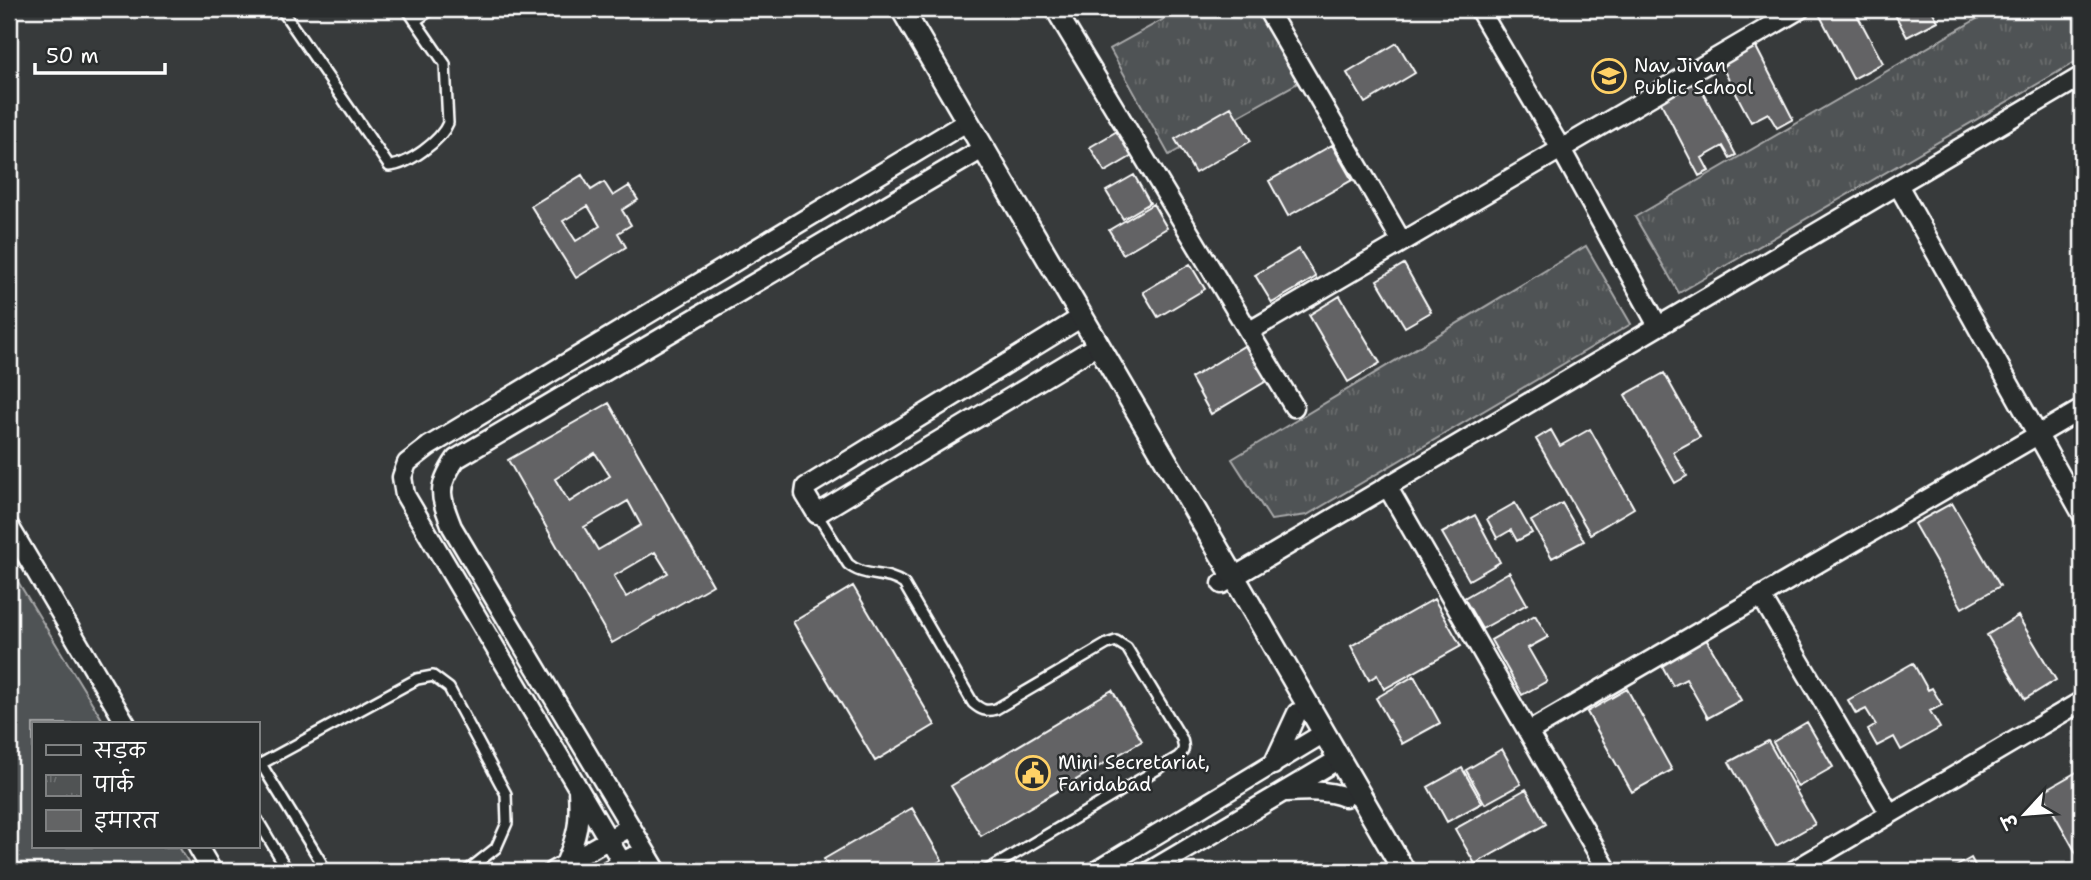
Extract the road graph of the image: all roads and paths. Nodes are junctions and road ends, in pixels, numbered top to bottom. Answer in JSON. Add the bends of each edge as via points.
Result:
{"nodes":[{"id":1,"x":281,"y":9,"type":"edge"},
{"id":2,"x":407,"y":9,"type":"edge"},
{"id":3,"x":432,"y":9,"type":"edge"},
{"id":4,"x":888,"y":9,"type":"edge"},
{"id":5,"x":902,"y":9,"type":"edge"},
{"id":6,"x":1055,"y":9,"type":"edge"},
{"id":7,"x":1267,"y":9,"type":"edge"},
{"id":8,"x":1479,"y":9,"type":"edge"},
{"id":9,"x":1800,"y":9,"type":"edge"},
{"id":10,"x":415,"y":21,"type":"junction"},
{"id":11,"x":2082,"y":76,"type":"edge"},
{"id":12,"x":962,"y":124,"type":"junction"},
{"id":13,"x":1561,"y":149,"type":"junction"},
{"id":14,"x":978,"y":152,"type":"junction"},
{"id":15,"x":1898,"y":185,"type":"junction"},
{"id":16,"x":1402,"y":242,"type":"junction"},
{"id":17,"x":1077,"y":320,"type":"junction"},
{"id":18,"x":1658,"y":326,"type":"junction"},
{"id":19,"x":1250,"y":331,"type":"junction"},
{"id":20,"x":1093,"y":348,"type":"junction"},
{"id":21,"x":1294,"y":407,"type":"dead end"},
{"id":22,"x":2082,"y":409,"type":"edge"},
{"id":23,"x":2038,"y":435,"type":"junction"},
{"id":24,"x":1387,"y":486,"type":"junction"},
{"id":25,"x":817,"y":514,"type":"junction"},
{"id":26,"x":2082,"y":514,"type":"edge"},
{"id":27,"x":9,"y":526,"type":"edge"},
{"id":28,"x":1228,"y":580,"type":"junction"},
{"id":29,"x":1761,"y":596,"type":"junction"},
{"id":30,"x":2082,"y":701,"type":"edge"},
{"id":31,"x":1297,"y":713,"type":"junction"},
{"id":32,"x":125,"y":722,"type":"edge"},
{"id":33,"x":1528,"y":732,"type":"junction"},
{"id":34,"x":1319,"y":737,"type":"junction"},
{"id":35,"x":1333,"y":762,"type":"junction"},
{"id":36,"x":259,"y":765,"type":"edge"},
{"id":37,"x":1273,"y":765,"type":"junction"},
{"id":38,"x":578,"y":787,"type":"junction"},
{"id":39,"x":1282,"y":792,"type":"junction"},
{"id":40,"x":1345,"y":797,"type":"junction"},
{"id":41,"x":1890,"y":814,"type":"junction"},
{"id":42,"x":259,"y":822,"type":"edge"},
{"id":43,"x":630,"y":827,"type":"junction"},
{"id":44,"x":608,"y":839,"type":"junction"},
{"id":45,"x":199,"y":848,"type":"edge"},
{"id":46,"x":644,"y":849,"type":"junction"},
{"id":47,"x":559,"y":868,"type":"edge"},
{"id":48,"x":619,"y":868,"type":"edge"},
{"id":49,"x":212,"y":871,"type":"edge"},
{"id":50,"x":288,"y":871,"type":"edge"},
{"id":51,"x":323,"y":871,"type":"edge"},
{"id":52,"x":467,"y":871,"type":"edge"},
{"id":53,"x":657,"y":871,"type":"edge"},
{"id":54,"x":986,"y":871,"type":"edge"},
{"id":55,"x":1096,"y":871,"type":"edge"},
{"id":56,"x":1150,"y":871,"type":"edge"},
{"id":57,"x":1388,"y":871,"type":"edge"},
{"id":58,"x":1404,"y":871,"type":"edge"},
{"id":59,"x":1608,"y":871,"type":"edge"},
{"id":60,"x":1793,"y":871,"type":"edge"}],
"edges":[{"from":1,"to":10,"type":"lane","via":[[389,166],[399,166],[437,141],[448,123],[445,64]]},
{"from":2,"to":10,"type":"lane"},
{"from":3,"to":10,"type":"lane"},
{"from":4,"to":12,"type":"street"},
{"from":5,"to":12,"type":"street"},
{"from":6,"to":19,"type":"street"},
{"from":7,"to":16,"type":"street"},
{"from":8,"to":13,"type":"street"},
{"from":9,"to":13,"type":"street"},
{"from":11,"to":15,"type":"street"},
{"from":12,"to":14,"type":"street"},
{"from":12,"to":38,"type":"street","via":[[407,463],[402,477],[405,495]]},
{"from":13,"to":16,"type":"street"},
{"from":13,"to":18,"type":"street"},
{"from":14,"to":17,"type":"street"},
{"from":14,"to":43,"type":"street","via":[[456,459],[444,477],[441,499],[452,527]]},
{"from":15,"to":18,"type":"street"},
{"from":15,"to":23,"type":"street"},
{"from":16,"to":19,"type":"street"},
{"from":17,"to":20,"type":"street"},
{"from":17,"to":25,"type":"street","via":[[806,487],[805,494]]},
{"from":18,"to":24,"type":"street"},
{"from":19,"to":21,"type":"street"},
{"from":20,"to":25,"type":"street"},
{"from":20,"to":28,"type":"street"},
{"from":22,"to":23,"type":"street"},
{"from":23,"to":26,"type":"street"},
{"from":23,"to":29,"type":"street"},
{"from":24,"to":28,"type":"street"},
{"from":24,"to":33,"type":"street"},
{"from":25,"to":54,"type":"lane","via":[[855,570],[904,584],[980,709],[996,709],[1116,641],[1127,648],[1182,739],[1183,753],[1178,757]]},
{"from":27,"to":32,"type":"street"},
{"from":28,"to":31,"type":"street"},
{"from":28,"to":34,"type":"street"},
{"from":29,"to":33,"type":"street"},
{"from":29,"to":41,"type":"street"},
{"from":30,"to":41,"type":"street"},
{"from":31,"to":34,"type":"street"},
{"from":31,"to":37,"type":"street"},
{"from":33,"to":59,"type":"street"},
{"from":34,"to":35,"type":"street"},
{"from":34,"to":37,"type":"street"},
{"from":35,"to":39,"type":"street"},
{"from":35,"to":40,"type":"street"},
{"from":35,"to":58,"type":"street"},
{"from":36,"to":51,"type":"lane","via":[[316,852]]},
{"from":36,"to":52,"type":"lane","via":[[417,679],[433,676],[449,688],[506,794],[507,823],[496,848]]},
{"from":37,"to":55,"type":"street"},
{"from":38,"to":44,"type":"street"},
{"from":38,"to":47,"type":"street","via":[[578,835]]},
{"from":39,"to":40,"type":"street"},
{"from":39,"to":56,"type":"street"},
{"from":40,"to":57,"type":"street"},
{"from":41,"to":60,"type":"street"},
{"from":42,"to":50,"type":"lane"},
{"from":43,"to":44,"type":"street"},
{"from":43,"to":46,"type":"street"},
{"from":44,"to":47,"type":"street"},
{"from":44,"to":48,"type":"street"},
{"from":45,"to":49,"type":"street"},
{"from":46,"to":48,"type":"street"},
{"from":46,"to":53,"type":"street"}]}
